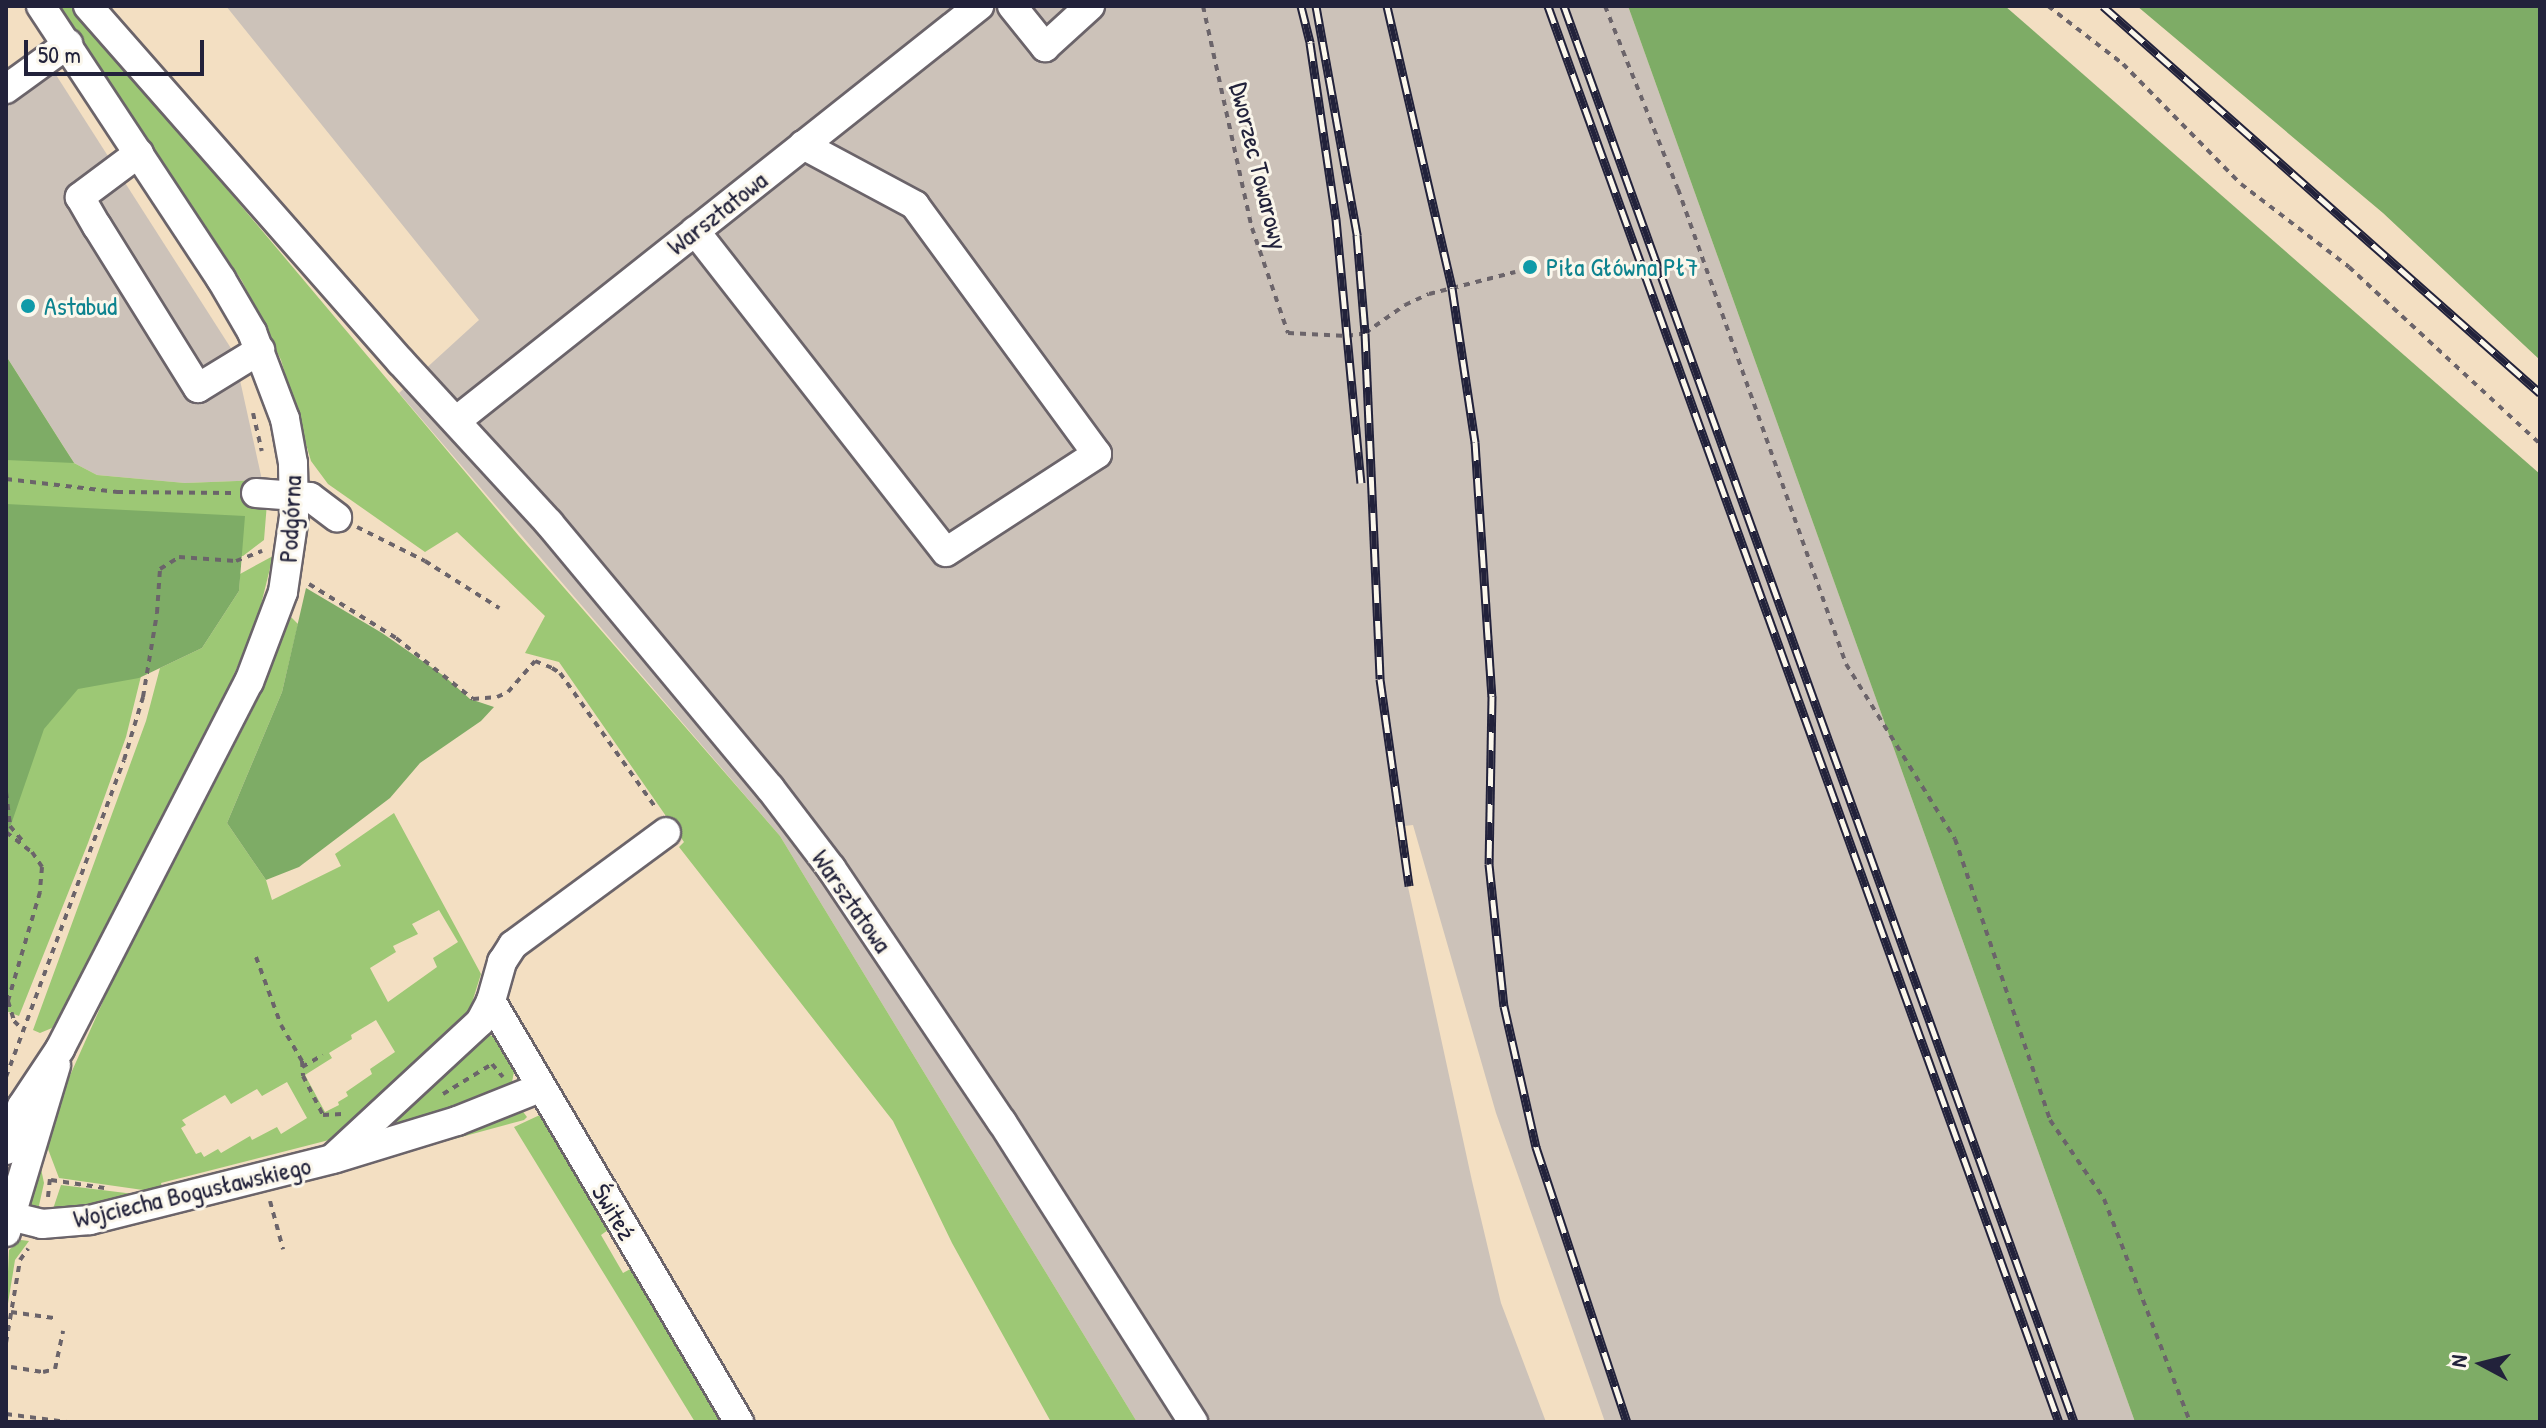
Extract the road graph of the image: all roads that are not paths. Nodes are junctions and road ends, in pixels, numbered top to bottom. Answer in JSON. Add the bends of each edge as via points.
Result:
{"nodes":[{"id":1,"x":41,"y":6,"type":"edge"},
{"id":2,"x":88,"y":6,"type":"edge"},
{"id":3,"x":107,"y":6,"type":"edge"},
{"id":4,"x":979,"y":6,"type":"edge"},
{"id":5,"x":1012,"y":6,"type":"edge"},
{"id":6,"x":1090,"y":6,"type":"edge"},
{"id":7,"x":115,"y":40,"type":"junction"},
{"id":8,"x":68,"y":44,"type":"junction"},
{"id":9,"x":6,"y":89,"type":"edge"},
{"id":10,"x":803,"y":145,"type":"junction"},
{"id":11,"x":139,"y":153,"type":"junction"},
{"id":12,"x":695,"y":231,"type":"junction"},
{"id":13,"x":260,"y":350,"type":"junction"},
{"id":14,"x":456,"y":421,"type":"junction"},
{"id":15,"x":256,"y":493,"type":"road end"},
{"id":16,"x":294,"y":495,"type":"junction"},
{"id":17,"x":337,"y":517,"type":"road end"},
{"id":18,"x":666,"y":832,"type":"road end"},
{"id":19,"x":491,"y":1001,"type":"junction"},
{"id":20,"x":60,"y":1049,"type":"junction"},
{"id":21,"x":540,"y":1088,"type":"junction"},
{"id":22,"x":6,"y":1150,"type":"edge"},
{"id":23,"x":332,"y":1159,"type":"junction"},
{"id":24,"x":7,"y":1222,"type":"edge"},
{"id":25,"x":739,"y":1422,"type":"edge"},
{"id":26,"x":1193,"y":1422,"type":"edge"}],
"edges":[{"from":1,"to":8,"type":"street","name":"Podgórna"},
{"from":2,"to":7,"type":"street","name":"Warsztatowa"},
{"from":3,"to":7,"type":"street","name":"Warsztatowa"},
{"from":4,"to":10,"type":"street","name":"Warsztatowa"},
{"from":5,"to":6,"type":"street","via":[[1045,47]]},
{"from":7,"to":14,"type":"street","name":"Warsztatowa"},
{"from":8,"to":9,"type":"street"},
{"from":8,"to":11,"type":"street","name":"Podgórna"},
{"from":10,"to":12,"type":"street","name":"Warsztatowa"},
{"from":10,"to":12,"type":"street","via":[[915,205],[1097,454],[946,552]]},
{"from":11,"to":13,"type":"street","name":"Podgórna"},
{"from":11,"to":13,"type":"street","via":[[80,197],[106,240],[198,388]]},
{"from":12,"to":14,"type":"street","name":"Warsztatowa"},
{"from":13,"to":16,"type":"street","name":"Podgórna","via":[[285,419]]},
{"from":14,"to":26,"type":"street","name":"Warsztatowa","via":[[663,656],[831,868]]},
{"from":15,"to":16,"type":"street"},
{"from":16,"to":17,"type":"street","via":[[310,497]]},
{"from":16,"to":20,"type":"street","name":"Podgórna","via":[[290,562],[271,632]]},
{"from":18,"to":19,"type":"street","name":"Wojciecha Bogusławskiego","via":[[513,945],[502,962]]},
{"from":19,"to":21,"type":"street","name":"Świteź"},
{"from":19,"to":23,"type":"street","name":"Wojciecha Bogusławskiego","via":[[480,1022]]},
{"from":20,"to":22,"type":"street","name":"Podgórna","via":[[22,1106]]},
{"from":20,"to":24,"type":"street","name":"Podgórna"},
{"from":21,"to":23,"type":"street","name":"Wojciecha Bogusławskiego","via":[[457,1121]]},
{"from":21,"to":25,"type":"street","name":"Świteź"},
{"from":23,"to":24,"type":"street","name":"Wojciecha Bogusławskiego","via":[[117,1215],[42,1224]]}]}
